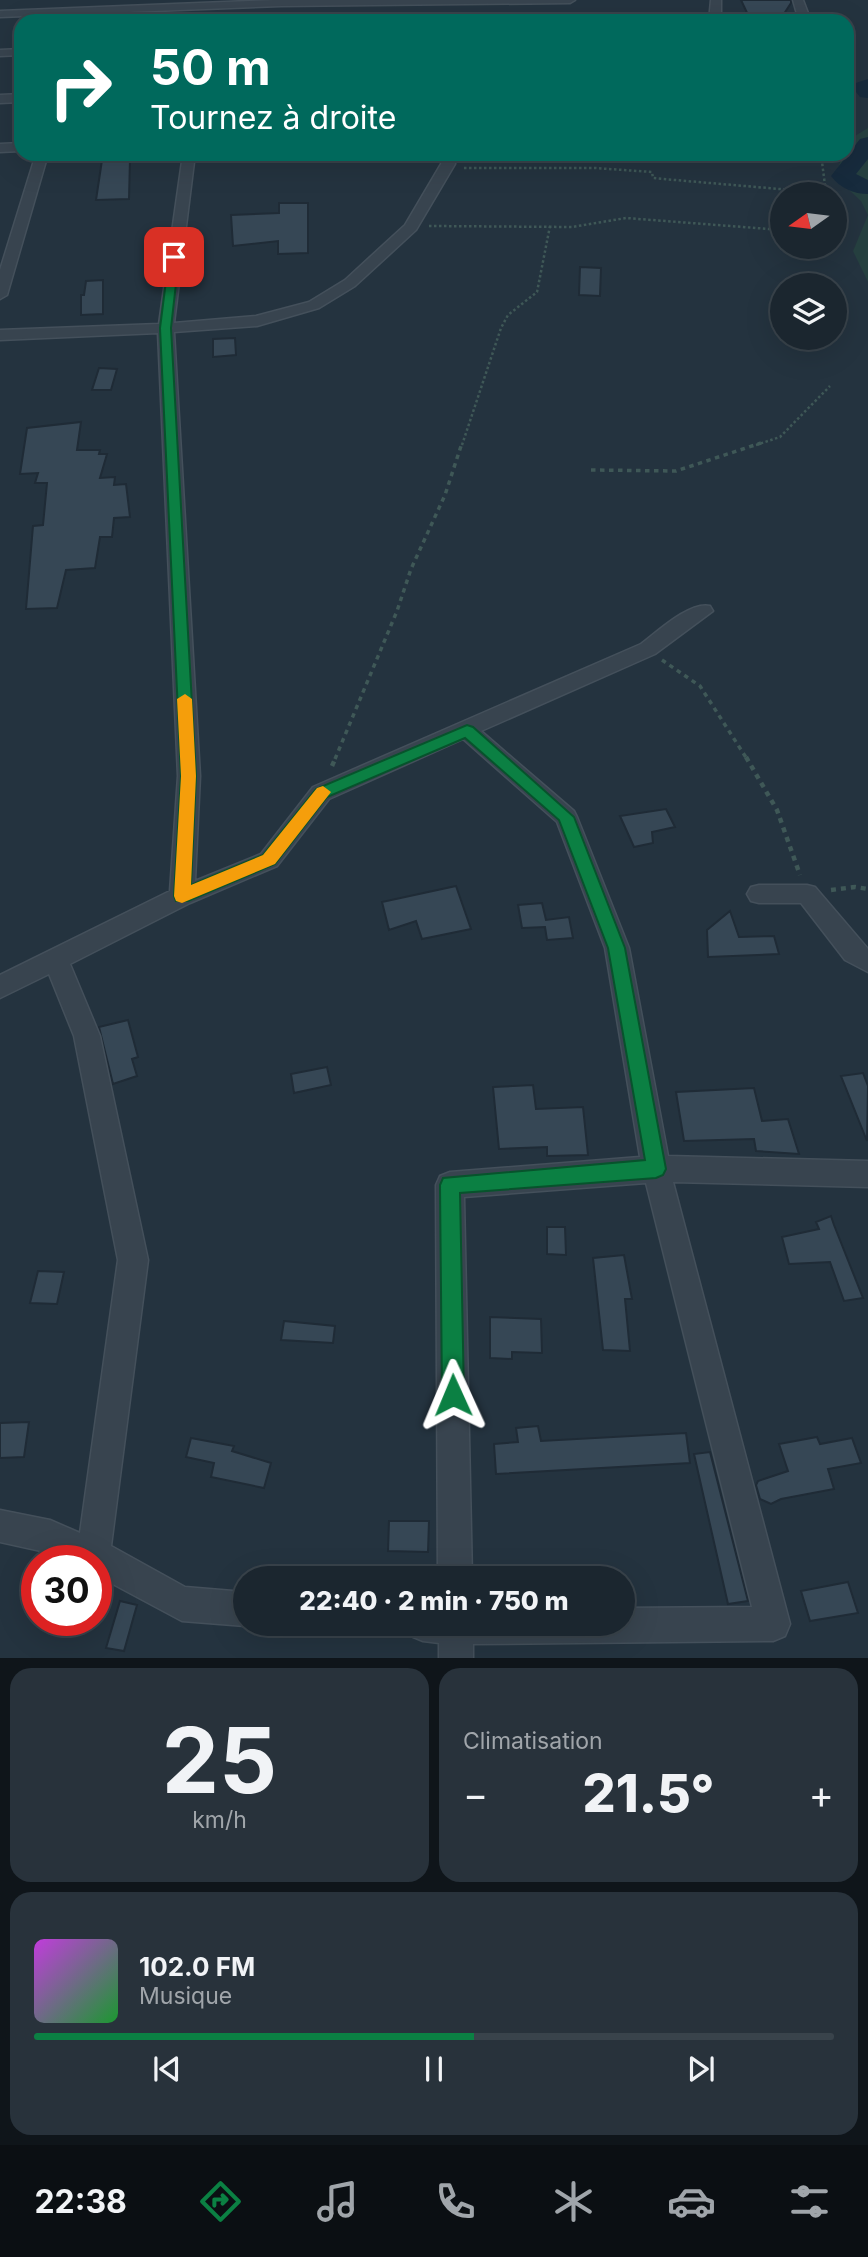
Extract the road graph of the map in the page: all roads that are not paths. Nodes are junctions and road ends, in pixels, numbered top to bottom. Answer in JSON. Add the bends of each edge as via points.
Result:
{"nodes":[{"id":1,"x":570,"y":0,"type":"edge"},
{"id":2,"x":195,"y":4,"type":"edge"},
{"id":3,"x":0,"y":14,"type":"edge"},
{"id":4,"x":40,"y":161,"type":"edge"},
{"id":5,"x":188,"y":161,"type":"edge"},
{"id":6,"x":448,"y":161,"type":"edge"},
{"id":7,"x":0,"y":295,"type":"edge"},
{"id":8,"x":166,"y":328,"type":"junction"},
{"id":9,"x":0,"y":335,"type":"edge"},
{"id":10,"x":704,"y":611,"type":"dead end"},
{"id":11,"x":467,"y":731,"type":"junction"},
{"id":12,"x":759,"y":894,"type":"dead end"},
{"id":13,"x":182,"y":896,"type":"junction"},
{"id":14,"x":56,"y":960,"type":"junction"},
{"id":15,"x":868,"y":962,"type":"edge"},
{"id":16,"x":0,"y":986,"type":"edge"},
{"id":17,"x":656,"y":1169,"type":"junction"},
{"id":18,"x":868,"y":1174,"type":"edge"},
{"id":19,"x":0,"y":1526,"type":"edge"},
{"id":20,"x":68,"y":1545,"type":"edge"},
{"id":21,"x":94,"y":1545,"type":"edge"},
{"id":22,"x":112,"y":1565,"type":"edge"},
{"id":23,"x":455,"y":1566,"type":"edge"},
{"id":24,"x":233,"y":1608,"type":"edge"},
{"id":25,"x":635,"y":1628,"type":"edge"}],
"edges":[{"from":1,"to":2,"type":"street"},
{"from":2,"to":3,"type":"street"},
{"from":4,"to":7,"type":"street"},
{"from":5,"to":8,"type":"street"},
{"from":6,"to":8,"type":"street","via":[[411,227],[350,284],[314,305],[257,321]]},
{"from":8,"to":9,"type":"street"},
{"from":8,"to":13,"type":"street","via":[[189,776]]},
{"from":10,"to":11,"type":"street","via":[[648,649]]},
{"from":11,"to":13,"type":"street","via":[[321,793],[269,860]]},
{"from":11,"to":17,"type":"street","via":[[566,817],[617,948]]},
{"from":12,"to":15,"type":"street","via":[[807,894],[855,953]]},
{"from":13,"to":14,"type":"street"},
{"from":14,"to":16,"type":"street"},
{"from":14,"to":21,"type":"street","via":[[87,1036],[133,1260]]},
{"from":17,"to":18,"type":"street"},
{"from":17,"to":23,"type":"street","via":[[450,1185]]},
{"from":17,"to":25,"type":"street","via":[[774,1624]]},
{"from":19,"to":20,"type":"street"},
{"from":22,"to":24,"type":"street","via":[[182,1604]]}]}
